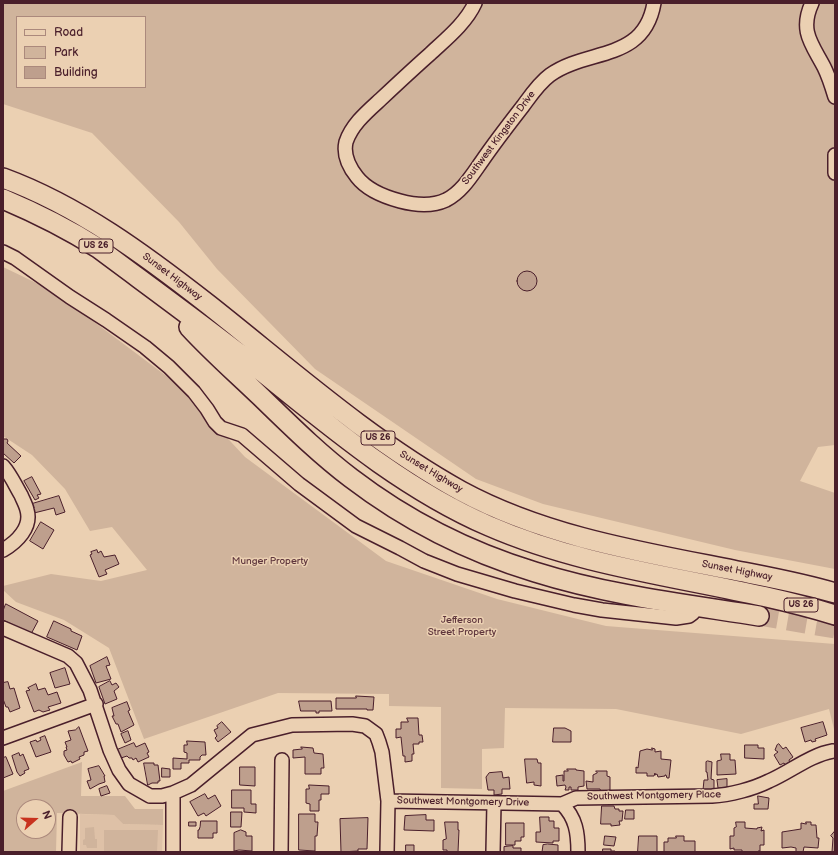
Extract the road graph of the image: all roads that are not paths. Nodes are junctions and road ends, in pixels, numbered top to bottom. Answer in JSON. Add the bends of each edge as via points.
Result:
{"nodes":[{"id":1,"x":475,"y":3,"type":"edge"},
{"id":2,"x":654,"y":3,"type":"edge"},
{"id":3,"x":812,"y":3,"type":"edge"},
{"id":4,"x":835,"y":97,"type":"edge"},
{"id":5,"x":835,"y":155,"type":"edge"},
{"id":6,"x":835,"y":173,"type":"edge"},
{"id":7,"x":3,"y":178,"type":"edge"},
{"id":8,"x":3,"y":199,"type":"edge"},
{"id":9,"x":3,"y":252,"type":"edge"},
{"id":10,"x":180,"y":308,"type":"junction"},
{"id":11,"x":3,"y":466,"type":"edge"},
{"id":12,"x":3,"y":550,"type":"edge"},
{"id":13,"x":835,"y":584,"type":"edge"},
{"id":14,"x":807,"y":585,"type":"junction"},
{"id":15,"x":835,"y":594,"type":"edge"},
{"id":16,"x":697,"y":606,"type":"junction"},
{"id":17,"x":835,"y":615,"type":"edge"},
{"id":18,"x":759,"y":616,"type":"tunnel mouth"},
{"id":19,"x":3,"y":628,"type":"edge"},
{"id":20,"x":96,"y":704,"type":"junction"},
{"id":21,"x":3,"y":738,"type":"edge"},
{"id":22,"x":833,"y":751,"type":"dead end"},
{"id":23,"x":282,"y":760,"type":"dead end"},
{"id":24,"x":173,"y":793,"type":"junction"},
{"id":25,"x":388,"y":801,"type":"junction"},
{"id":26,"x":494,"y":803,"type":"junction"},
{"id":27,"x":562,"y":804,"type":"junction"},
{"id":28,"x":70,"y":818,"type":"dead end"},
{"id":29,"x":70,"y":852,"type":"edge"},
{"id":30,"x":173,"y":852,"type":"edge"},
{"id":31,"x":281,"y":852,"type":"edge"},
{"id":32,"x":386,"y":852,"type":"edge"},
{"id":33,"x":493,"y":852,"type":"edge"},
{"id":34,"x":578,"y":852,"type":"edge"}],
"edges":[{"from":1,"to":2,"type":"street","name":"Southwest Kingston Drive","via":[[469,14],[444,41],[354,127],[345,151],[354,173],[365,185],[388,197],[419,205],[440,202],[451,196],[470,177],[535,90],[548,77],[558,70],[634,41],[646,27]]},
{"from":3,"to":4,"type":"street","via":[[808,11],[807,32]]},
{"from":5,"to":6,"type":"street"},
{"from":7,"to":14,"type":"highway","name":"Sunset Highway","number":"US 26","via":[[96,223],[137,250],[369,432],[462,491],[512,514],[571,534],[639,551]]},
{"from":8,"to":10,"type":"highway","name":"Sunset Highway","number":"US 26","via":[[98,248]]},
{"from":9,"to":16,"type":"street","via":[[145,347],[194,392],[221,428],[242,435],[299,484],[356,526],[424,561],[457,574],[515,591],[602,610],[676,618],[689,616]]},
{"from":10,"to":16,"type":"highway","via":[[184,322],[199,338],[323,454],[373,494],[422,525],[481,553],[536,572],[600,589]]},
{"from":10,"to":17,"type":"highway","name":"Sunset Highway","number":"US 26","via":[[346,439],[414,486],[458,512],[491,527],[569,554],[788,602]]},
{"from":11,"to":12,"type":"street","via":[[11,476],[27,510],[28,521],[24,531]]},
{"from":13,"to":14,"type":"highway","via":[[828,582]]},
{"from":14,"to":15,"type":"highway","name":"Sunset Highway","number":"US 26"},
{"from":16,"to":18,"type":"highway"},
{"from":19,"to":20,"type":"street","name":"Southwest Montgomery Drive","via":[[68,656],[83,674]]},
{"from":20,"to":21,"type":"street"},
{"from":20,"to":24,"type":"street","name":"Southwest Montgomery Drive","via":[[110,750],[129,784],[150,796]]},
{"from":22,"to":27,"type":"street","name":"Southwest Montgomery Place","via":[[816,756],[768,782],[730,794],[576,798]]},
{"from":23,"to":31,"type":"street"},
{"from":24,"to":25,"type":"street","name":"Southwest Montgomery Drive","via":[[191,784],[252,735],[292,725],[360,724],[376,734],[379,742]]},
{"from":24,"to":30,"type":"street"},
{"from":25,"to":26,"type":"street","name":"Southwest Montgomery Drive"},
{"from":25,"to":32,"type":"street"},
{"from":26,"to":27,"type":"street","name":"Southwest Montgomery Drive"},
{"from":26,"to":33,"type":"street"},
{"from":27,"to":34,"type":"street","via":[[572,815],[577,828]]},
{"from":28,"to":29,"type":"street"}]}
